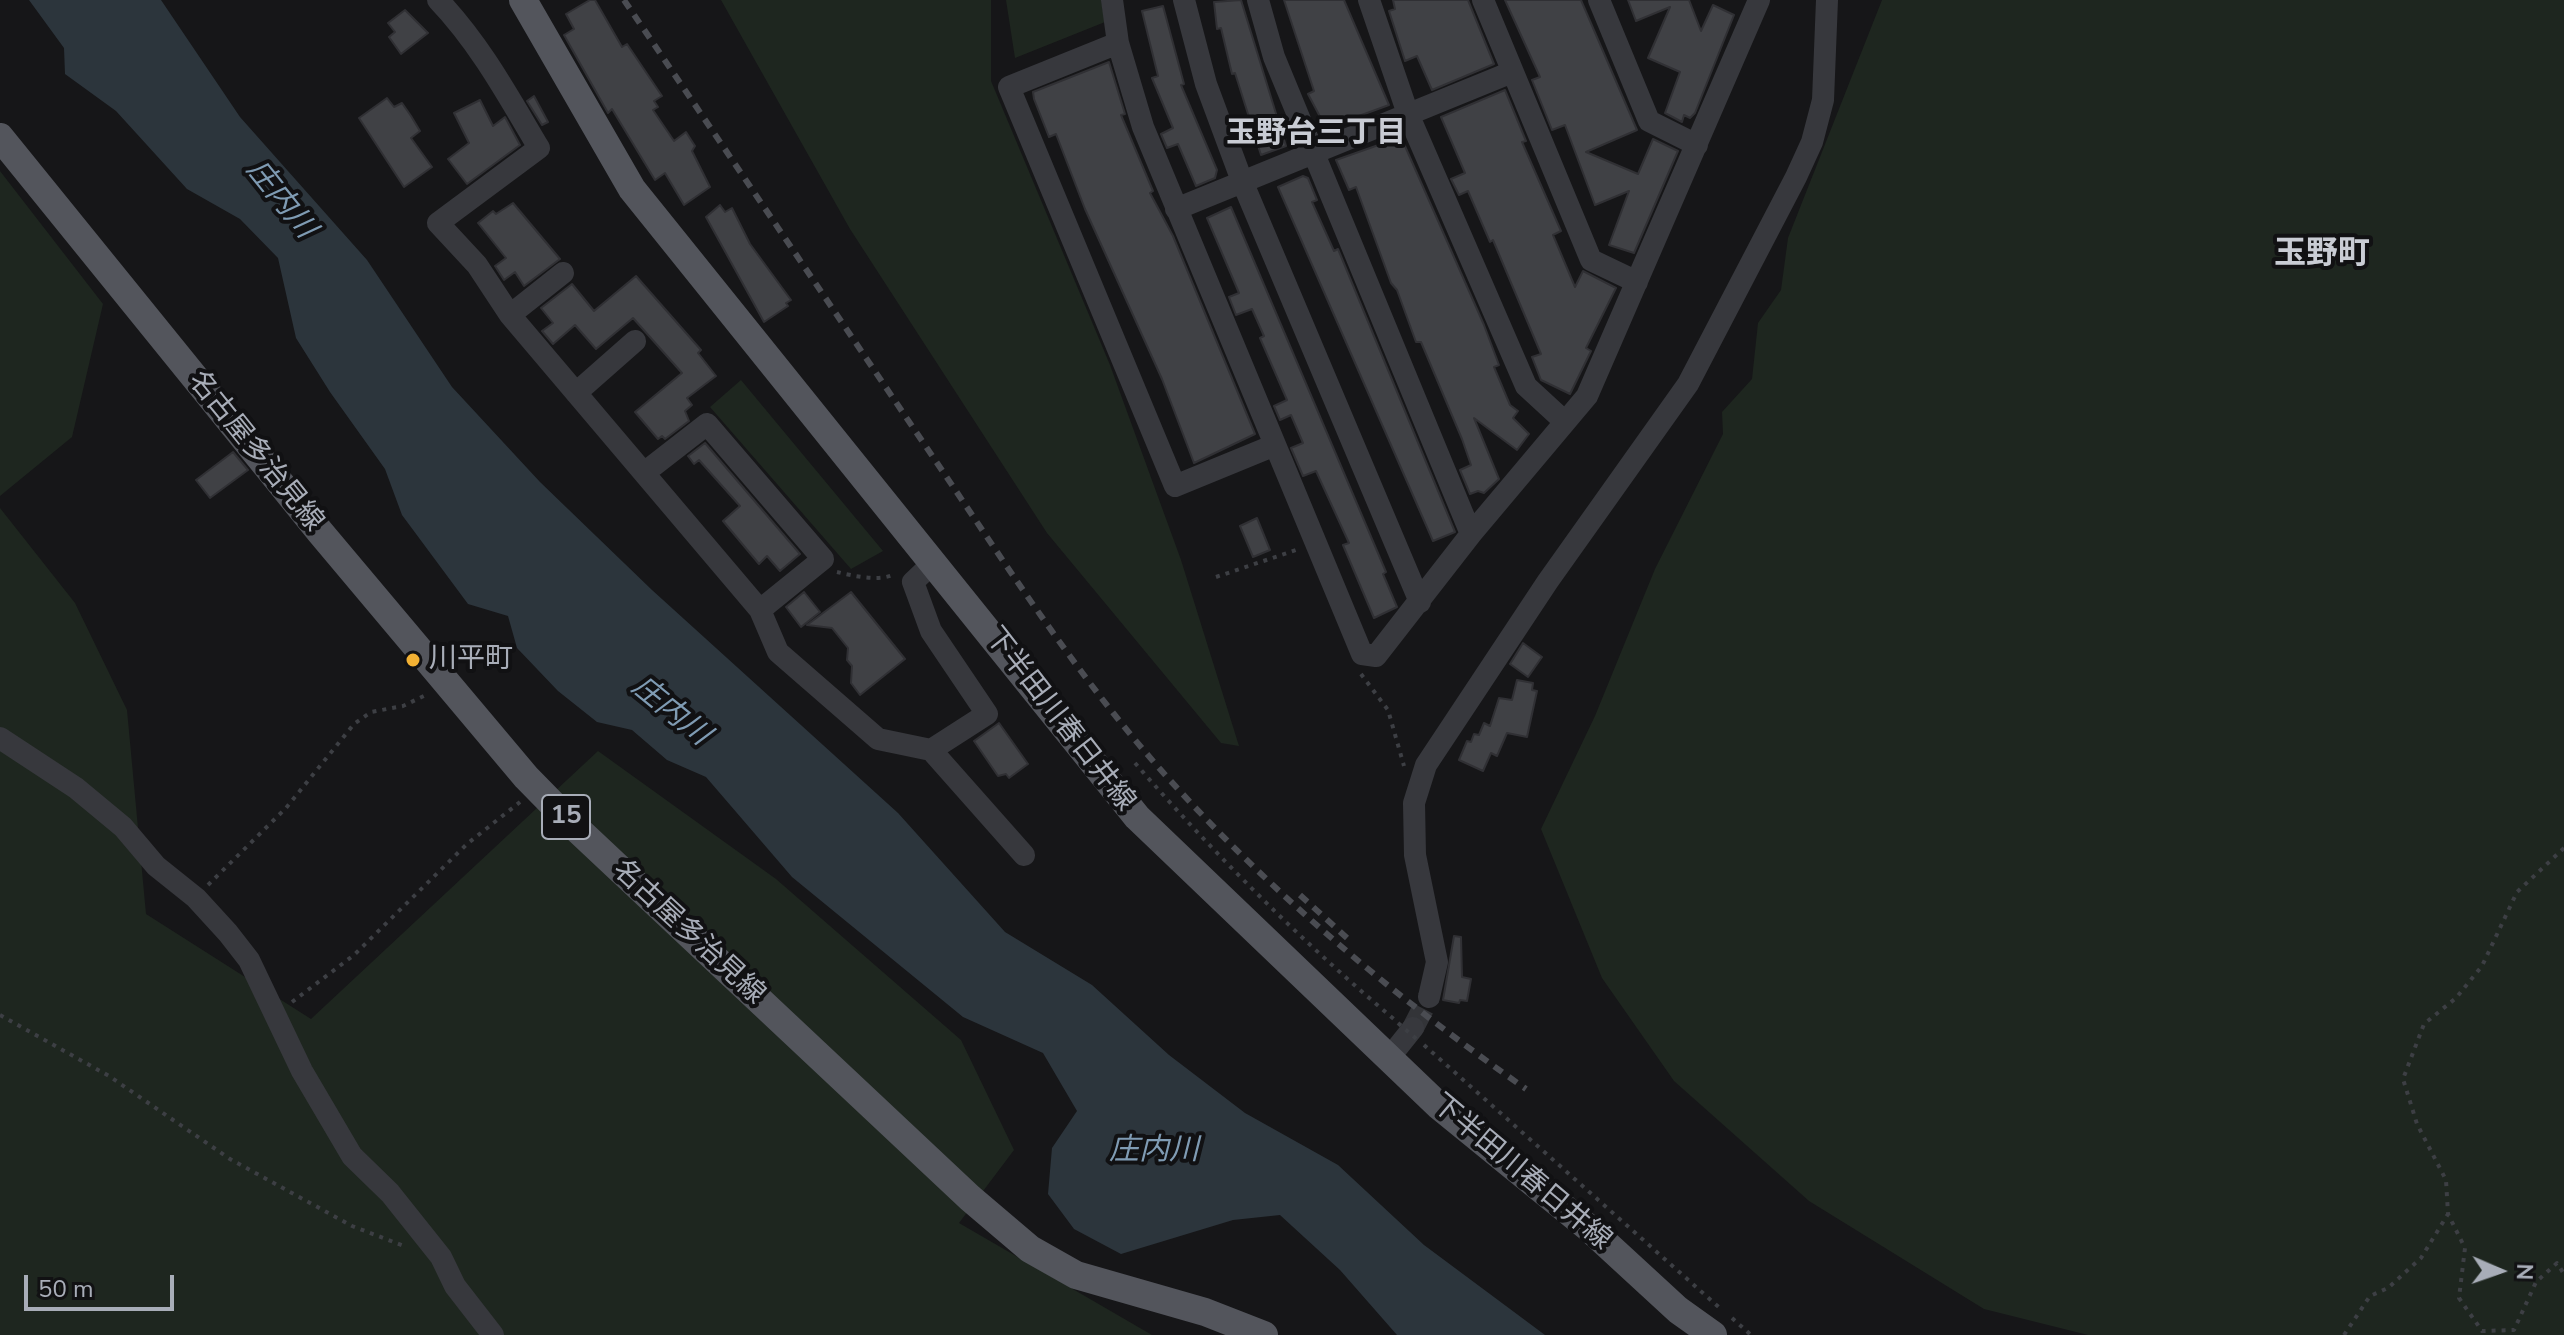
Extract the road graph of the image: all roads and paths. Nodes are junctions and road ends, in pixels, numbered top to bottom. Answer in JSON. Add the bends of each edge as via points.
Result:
{"nodes":[{"id":1,"x":438,"y":0,"type":"edge"},
{"id":2,"x":523,"y":0,"type":"edge"},
{"id":3,"x":1112,"y":0,"type":"edge"},
{"id":4,"x":1184,"y":0,"type":"edge"},
{"id":5,"x":1258,"y":0,"type":"edge"},
{"id":6,"x":1369,"y":0,"type":"edge"},
{"id":7,"x":1483,"y":0,"type":"edge"},
{"id":8,"x":1599,"y":0,"type":"edge"},
{"id":9,"x":1827,"y":0,"type":"edge"},
{"id":10,"x":1752,"y":3,"type":"edge"},
{"id":11,"x":1118,"y":43,"type":"junction"},
{"id":12,"x":1512,"y":72,"type":"junction"},
{"id":13,"x":1408,"y":114,"type":"junction"},
{"id":14,"x":0,"y":137,"type":"edge"},
{"id":15,"x":1697,"y":145,"type":"junction"},
{"id":16,"x":1312,"y":152,"type":"junction"},
{"id":17,"x":1242,"y":181,"type":"junction"},
{"id":18,"x":1176,"y":209,"type":"junction"},
{"id":19,"x":563,"y":273,"type":"dead end"},
{"id":20,"x":1637,"y":282,"type":"junction"},
{"id":21,"x":510,"y":315,"type":"junction"},
{"id":22,"x":635,"y":341,"type":"dead end"},
{"id":23,"x":576,"y":393,"type":"junction"},
{"id":24,"x":1564,"y":421,"type":"junction"},
{"id":25,"x":1275,"y":445,"type":"junction"},
{"id":26,"x":644,"y":473,"type":"junction"},
{"id":27,"x":1471,"y":534,"type":"junction"},
{"id":28,"x":823,"y":559,"type":"junction"},
{"id":29,"x":923,"y":573,"type":"junction"},
{"id":30,"x":1420,"y":602,"type":"junction"},
{"id":31,"x":760,"y":610,"type":"junction"},
{"id":32,"x":446,"y":682,"type":"junction"},
{"id":33,"x":0,"y":738,"type":"edge"},
{"id":34,"x":931,"y":750,"type":"junction"},
{"id":35,"x":1135,"y":763,"type":"dead end"},
{"id":36,"x":535,"y":786,"type":"junction"},
{"id":37,"x":2564,"y":848,"type":"edge"},
{"id":38,"x":1024,"y":855,"type":"dead end"},
{"id":39,"x":196,"y":898,"type":"junction"},
{"id":40,"x":1429,"y":997,"type":"tunnel mouth"},
{"id":41,"x":0,"y":1015,"type":"edge"},
{"id":42,"x":275,"y":1015,"type":"junction"},
{"id":43,"x":1411,"y":1031,"type":"junction"},
{"id":44,"x":1389,"y":1058,"type":"junction"},
{"id":45,"x":2448,"y":1214,"type":"junction"},
{"id":46,"x":441,"y":1257,"type":"junction"},
{"id":47,"x":2564,"y":1274,"type":"edge"},
{"id":48,"x":493,"y":1335,"type":"edge"},
{"id":49,"x":1264,"y":1335,"type":"edge"},
{"id":50,"x":1713,"y":1335,"type":"edge"},
{"id":51,"x":1751,"y":1335,"type":"edge"},
{"id":52,"x":2344,"y":1335,"type":"edge"}],
"edges":[{"from":1,"to":21,"type":"street","via":[[493,68],[539,148],[438,223],[477,265]]},
{"from":2,"to":29,"type":"main road","name":"下半田川春日井線","via":[[632,189]]},
{"from":3,"to":11,"type":"street"},
{"from":4,"to":17,"type":"street","via":[[1206,84]]},
{"from":5,"to":16,"type":"street","via":[[1274,57]]},
{"from":6,"to":13,"type":"street"},
{"from":7,"to":12,"type":"street"},
{"from":8,"to":15,"type":"street","via":[[1649,121]]},
{"from":9,"to":40,"type":"street","via":[[1823,100],[1812,142],[1688,384],[1426,765],[1414,803],[1415,855],[1437,962]]},
{"from":10,"to":15,"type":"street"},
{"from":11,"to":18,"type":"street","via":[[1143,127]]},
{"from":11,"to":25,"type":"street","via":[[1009,87],[1175,486]]},
{"from":12,"to":13,"type":"street"},
{"from":12,"to":20,"type":"street","via":[[1591,260]]},
{"from":13,"to":16,"type":"street"},
{"from":13,"to":24,"type":"street","via":[[1526,386]]},
{"from":14,"to":32,"type":"main road","name":"名古屋多治見線","number":"15"},
{"from":15,"to":20,"type":"street"},
{"from":16,"to":17,"type":"street"},
{"from":16,"to":27,"type":"street"},
{"from":17,"to":18,"type":"street"},
{"from":17,"to":30,"type":"street"},
{"from":18,"to":25,"type":"street"},
{"from":19,"to":21,"type":"street"},
{"from":20,"to":24,"type":"street","via":[[1587,396]]},
{"from":21,"to":23,"type":"street"},
{"from":22,"to":23,"type":"street"},
{"from":23,"to":26,"type":"street"},
{"from":24,"to":27,"type":"street"},
{"from":25,"to":30,"type":"street","via":[[1362,654],[1376,656]]},
{"from":26,"to":28,"type":"street","via":[[707,424]]},
{"from":26,"to":31,"type":"street"},
{"from":27,"to":30,"type":"street"},
{"from":28,"to":29,"type":"path","via":[[829,569],[853,576]]},
{"from":28,"to":31,"type":"street"},
{"from":29,"to":34,"type":"street","via":[[931,631],[987,714]]},
{"from":29,"to":44,"type":"main road","name":"下半田川春日井線","via":[[1137,817]]},
{"from":31,"to":34,"type":"street","via":[[778,652],[878,739]]},
{"from":32,"to":36,"type":"main road","name":"名古屋多治見線","number":"15"},
{"from":32,"to":39,"type":"path","via":[[354,724],[286,808]]},
{"from":33,"to":39,"type":"street","via":[[87,797]]},
{"from":34,"to":38,"type":"street"},
{"from":35,"to":43,"type":"path","via":[[1203,841],[1284,921]]},
{"from":36,"to":42,"type":"path","via":[[467,844],[354,955]]},
{"from":36,"to":49,"type":"main road","name":"名古屋多治見線","number":"15","via":[[1030,1249],[1076,1275]]},
{"from":37,"to":45,"type":"path","via":[[2517,892],[2482,966],[2456,998],[2424,1024],[2403,1079],[2417,1124],[2446,1180]]},
{"from":39,"to":42,"type":"street","via":[[249,960]]},
{"from":41,"to":46,"type":"path","via":[[109,1076],[230,1159],[352,1226]]},
{"from":42,"to":46,"type":"street","via":[[352,1156],[390,1193]]},
{"from":43,"to":44,"type":"street"},
{"from":43,"to":51,"type":"path"},
{"from":44,"to":50,"type":"main road","name":"下半田川春日井線"},
{"from":45,"to":47,"type":"path","via":[[2465,1248],[2459,1298],[2482,1331],[2514,1330],[2536,1282],[2557,1263]]},
{"from":45,"to":52,"type":"path","via":[[2421,1258],[2388,1288],[2370,1296]]},
{"from":46,"to":48,"type":"street","via":[[455,1286]]}]}
